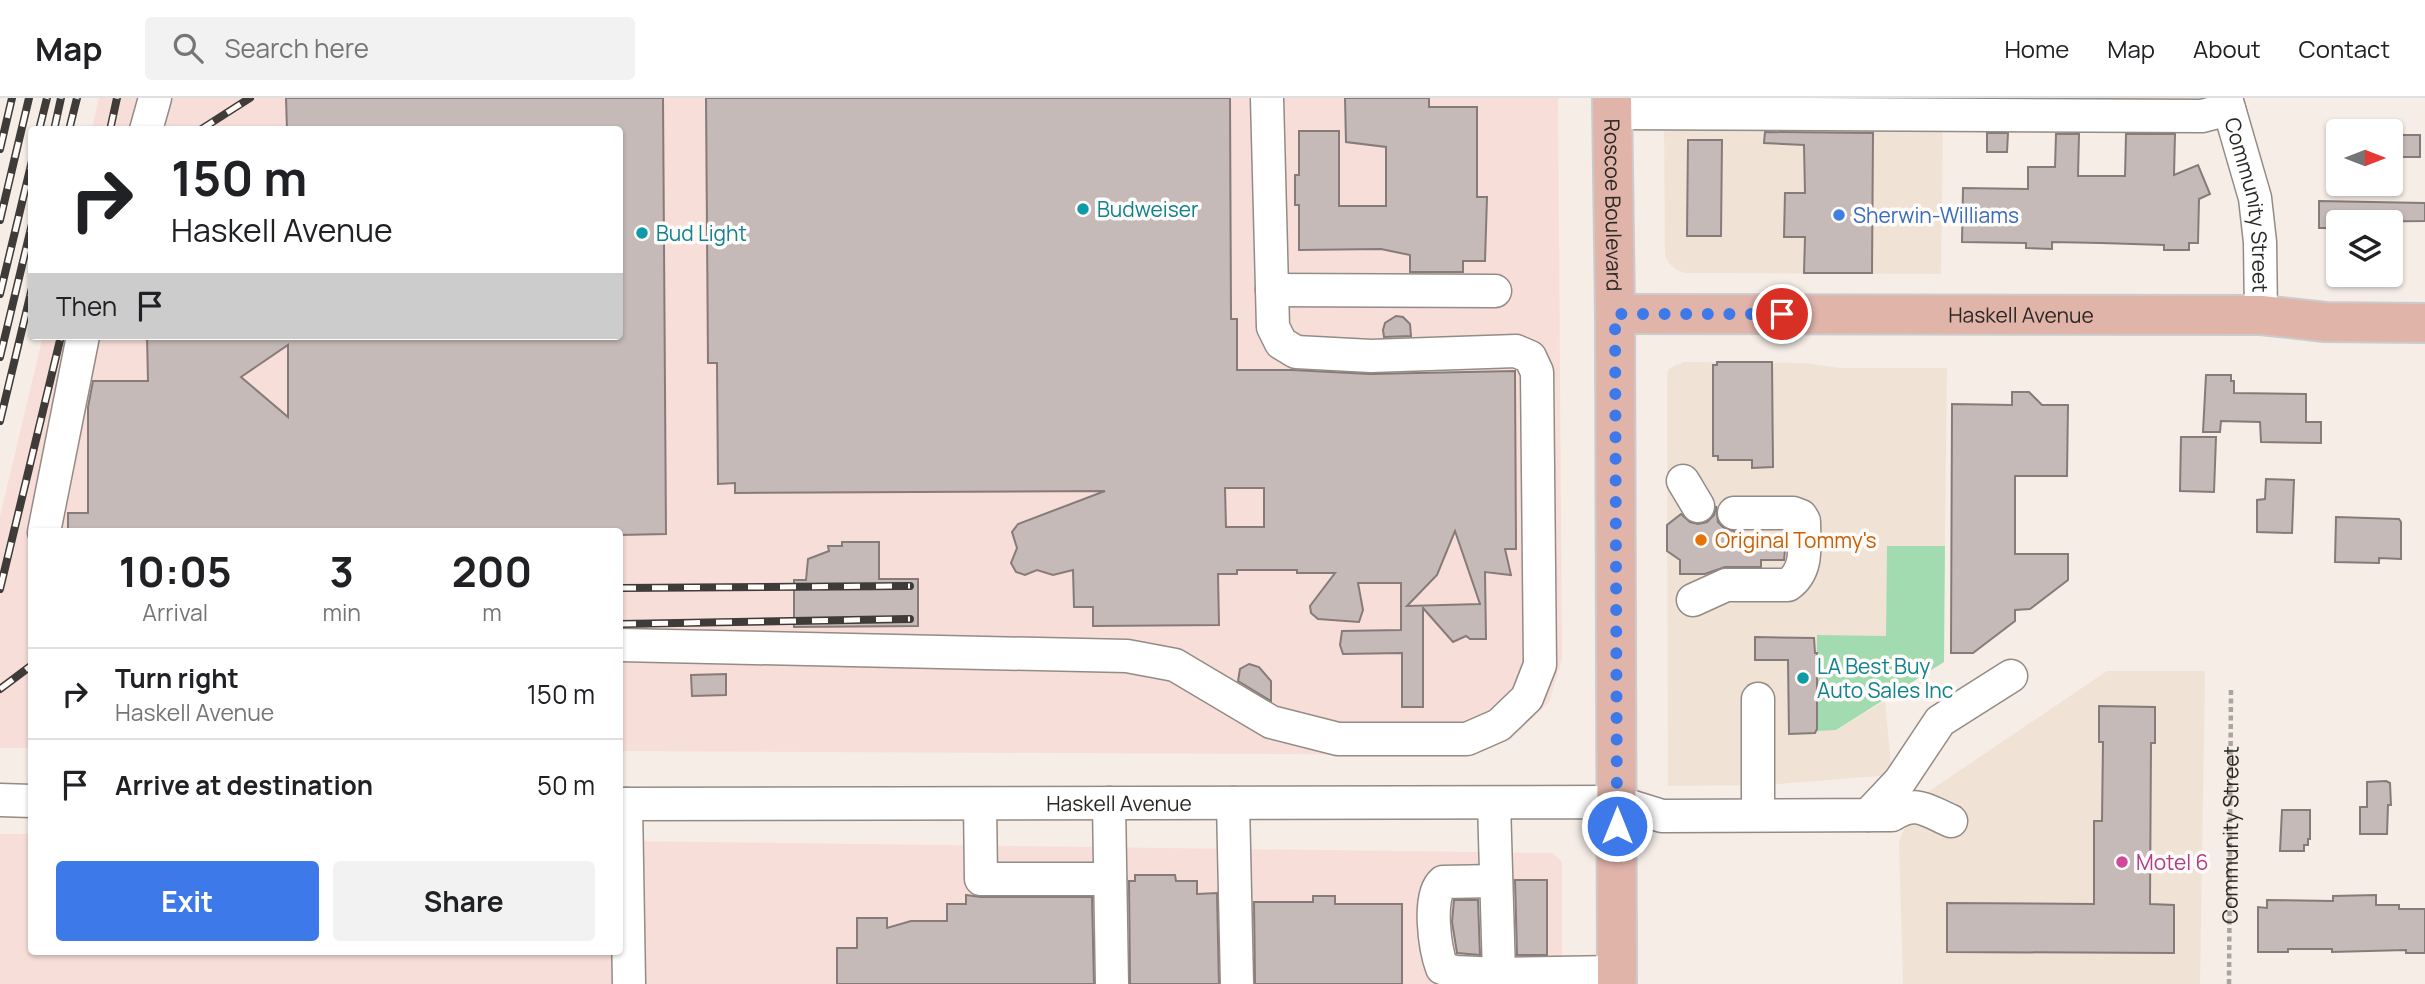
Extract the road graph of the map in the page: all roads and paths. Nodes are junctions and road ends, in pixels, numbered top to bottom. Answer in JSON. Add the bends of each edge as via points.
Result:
{"nodes":[{"id":1,"x":155,"y":98,"type":"edge"},
{"id":2,"x":1266,"y":98,"type":"edge"},
{"id":3,"x":2228,"y":104,"type":"edge"},
{"id":4,"x":1612,"y":106,"type":"edge"},
{"id":5,"x":147,"y":126,"type":"edge"},
{"id":6,"x":1272,"y":290,"type":"junction"},
{"id":7,"x":1495,"y":291,"type":"dead end"},
{"id":8,"x":1615,"y":314,"type":"junction"},
{"id":9,"x":2261,"y":315,"type":"junction"},
{"id":10,"x":2425,"y":323,"type":"edge"},
{"id":11,"x":82,"y":340,"type":"edge"},
{"id":12,"x":1734,"y":513,"type":"dead end"},
{"id":13,"x":45,"y":528,"type":"edge"},
{"id":14,"x":1693,"y":600,"type":"dead end"},
{"id":15,"x":623,"y":645,"type":"edge"},
{"id":16,"x":2011,"y":676,"type":"dead end"},
{"id":17,"x":2231,"y":688,"type":"dead end"},
{"id":18,"x":1758,"y":699,"type":"dead end"},
{"id":19,"x":0,"y":800,"type":"edge"},
{"id":20,"x":28,"y":800,"type":"edge"},
{"id":21,"x":1617,"y":802,"type":"junction"},
{"id":22,"x":1109,"y":803,"type":"junction"},
{"id":23,"x":1233,"y":803,"type":"junction"},
{"id":24,"x":1494,"y":803,"type":"junction"},
{"id":25,"x":623,"y":804,"type":"edge"},
{"id":26,"x":980,"y":804,"type":"junction"},
{"id":27,"x":1758,"y":815,"type":"junction"},
{"id":28,"x":1880,"y":815,"type":"junction"},
{"id":29,"x":1947,"y":831,"type":"dead end"},
{"id":30,"x":1110,"y":879,"type":"junction"},
{"id":31,"x":1496,"y":881,"type":"junction"},
{"id":32,"x":1499,"y":974,"type":"junction"},
{"id":33,"x":1617,"y":978,"type":"edge"},
{"id":34,"x":629,"y":984,"type":"edge"},
{"id":35,"x":1112,"y":984,"type":"edge"},
{"id":36,"x":1237,"y":984,"type":"edge"},
{"id":37,"x":2229,"y":984,"type":"edge"}],
"edges":[{"from":1,"to":5,"type":"street"},
{"from":2,"to":6,"type":"street"},
{"from":3,"to":4,"type":"street","via":[[2202,116]]},
{"from":3,"to":9,"type":"street","name":"Community Street","via":[[2255,198]]},
{"from":4,"to":8,"type":"main road","name":"Roscoe Boulevard"},
{"from":6,"to":7,"type":"street"},
{"from":6,"to":15,"type":"street","via":[[1273,327],[1281,343],[1296,352],[1371,356],[1516,351],[1530,358],[1537,372],[1540,665],[1527,698],[1499,725],[1466,739],[1338,738],[1271,722],[1175,665],[1127,656]]},
{"from":8,"to":9,"type":"main road","name":"Haskell Avenue"},
{"from":8,"to":21,"type":"main road","name":"Roscoe Boulevard"},
{"from":9,"to":10,"type":"main road","name":"Haskell Avenue","via":[[2325,322]]},
{"from":11,"to":13,"type":"street"},
{"from":12,"to":14,"type":"street","via":[[1801,516],[1801,573],[1788,585],[1726,585]]},
{"from":16,"to":28,"type":"street","via":[[1940,720]]},
{"from":17,"to":37,"type":"path","name":"Community Street"},
{"from":18,"to":27,"type":"street"},
{"from":19,"to":20,"type":"street"},
{"from":21,"to":24,"type":"street","name":"Haskell Avenue"},
{"from":21,"to":27,"type":"street","name":"Haskell Avenue","via":[[1661,816]]},
{"from":21,"to":33,"type":"main road","name":"Roscoe Boulevard"},
{"from":22,"to":23,"type":"street","name":"Haskell Avenue"},
{"from":22,"to":26,"type":"street","name":"Haskell Avenue"},
{"from":22,"to":30,"type":"street"},
{"from":23,"to":24,"type":"street","name":"Haskell Avenue"},
{"from":23,"to":36,"type":"street"},
{"from":24,"to":31,"type":"street"},
{"from":25,"to":26,"type":"street","name":"Haskell Avenue"},
{"from":25,"to":34,"type":"street"},
{"from":26,"to":30,"type":"street","via":[[981,879]]},
{"from":27,"to":28,"type":"street","name":"Haskell Avenue"},
{"from":28,"to":29,"type":"street","name":"Haskell Avenue","via":[[1917,807]]},
{"from":30,"to":35,"type":"street"},
{"from":31,"to":32,"type":"street"},
{"from":31,"to":32,"type":"street","via":[[1443,882],[1434,897],[1436,951],[1442,968]]},
{"from":32,"to":33,"type":"street"}]}
